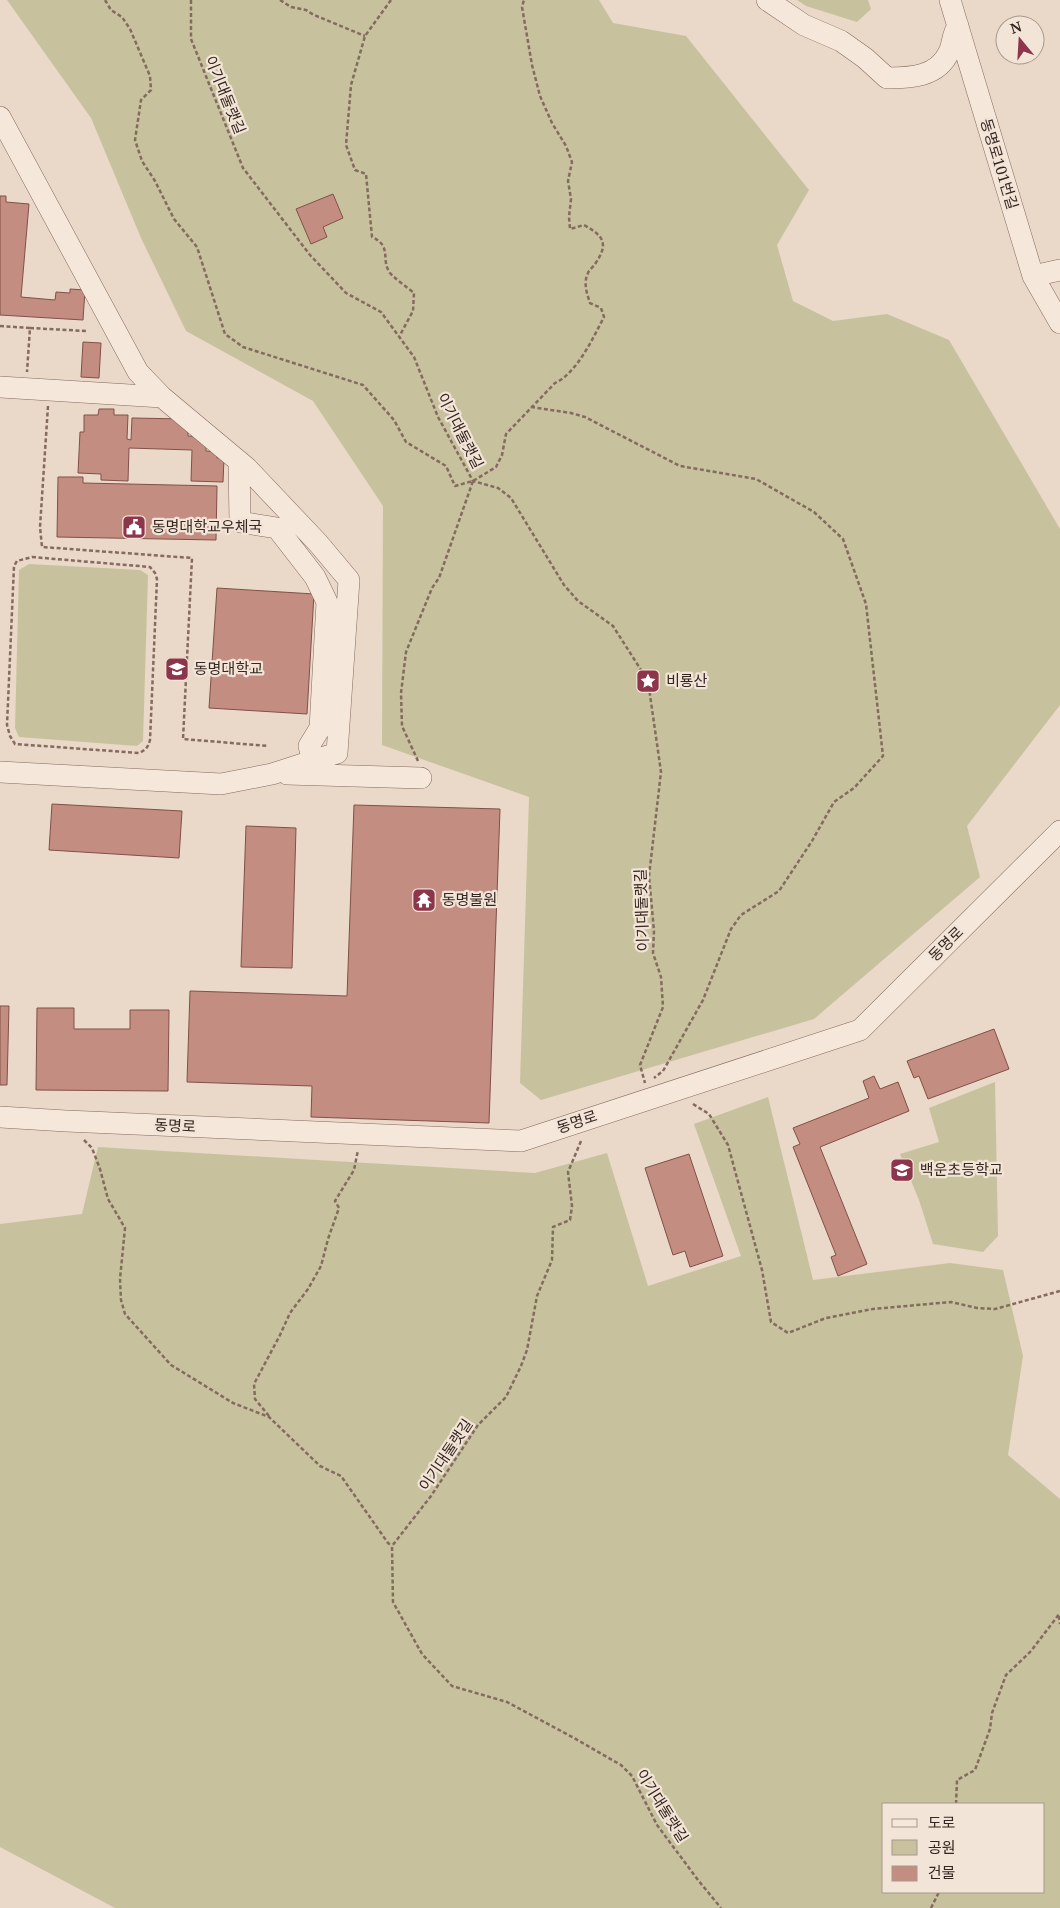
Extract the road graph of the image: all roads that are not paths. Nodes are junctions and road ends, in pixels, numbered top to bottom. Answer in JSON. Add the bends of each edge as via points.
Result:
{"nodes":[{"id":1,"x":767,"y":0,"type":"edge"},
{"id":2,"x":950,"y":0,"type":"edge"},
{"id":3,"x":958,"y":26,"type":"junction"},
{"id":4,"x":0,"y":116,"type":"edge"},
{"id":5,"x":1060,"y":270,"type":"edge"},
{"id":6,"x":1033,"y":276,"type":"junction"},
{"id":7,"x":1060,"y":324,"type":"edge"},
{"id":8,"x":0,"y":387,"type":"edge"},
{"id":9,"x":162,"y":397,"type":"junction"},
{"id":10,"x":239,"y":461,"type":"junction"},
{"id":11,"x":313,"y":761,"type":"junction"},
{"id":12,"x":0,"y":772,"type":"edge"},
{"id":13,"x":272,"y":774,"type":"junction"},
{"id":14,"x":421,"y":778,"type":"road end"},
{"id":15,"x":1060,"y":831,"type":"edge"},
{"id":16,"x":0,"y":1117,"type":"edge"}],
"edges":[{"from":1,"to":3,"type":"street","via":[[804,25],[841,41],[887,78],[913,78],[939,68],[950,52],[954,30]]},
{"from":2,"to":3,"type":"street","name":"동명로101번길"},
{"from":3,"to":6,"type":"street","name":"동명로101번길"},
{"from":4,"to":9,"type":"street","via":[[138,372]]},
{"from":5,"to":6,"type":"street"},
{"from":6,"to":7,"type":"street","name":"동명로101번길"},
{"from":8,"to":9,"type":"street"},
{"from":9,"to":10,"type":"street"},
{"from":10,"to":11,"type":"street","via":[[240,522],[277,528],[315,576],[327,602],[320,728],[309,746]]},
{"from":10,"to":11,"type":"street","via":[[349,580],[337,753]]},
{"from":11,"to":13,"type":"street"},
{"from":12,"to":13,"type":"street","via":[[221,784]]},
{"from":13,"to":14,"type":"street"},
{"from":15,"to":16,"type":"street","name":"동명로","via":[[860,1030],[520,1141]]}]}
